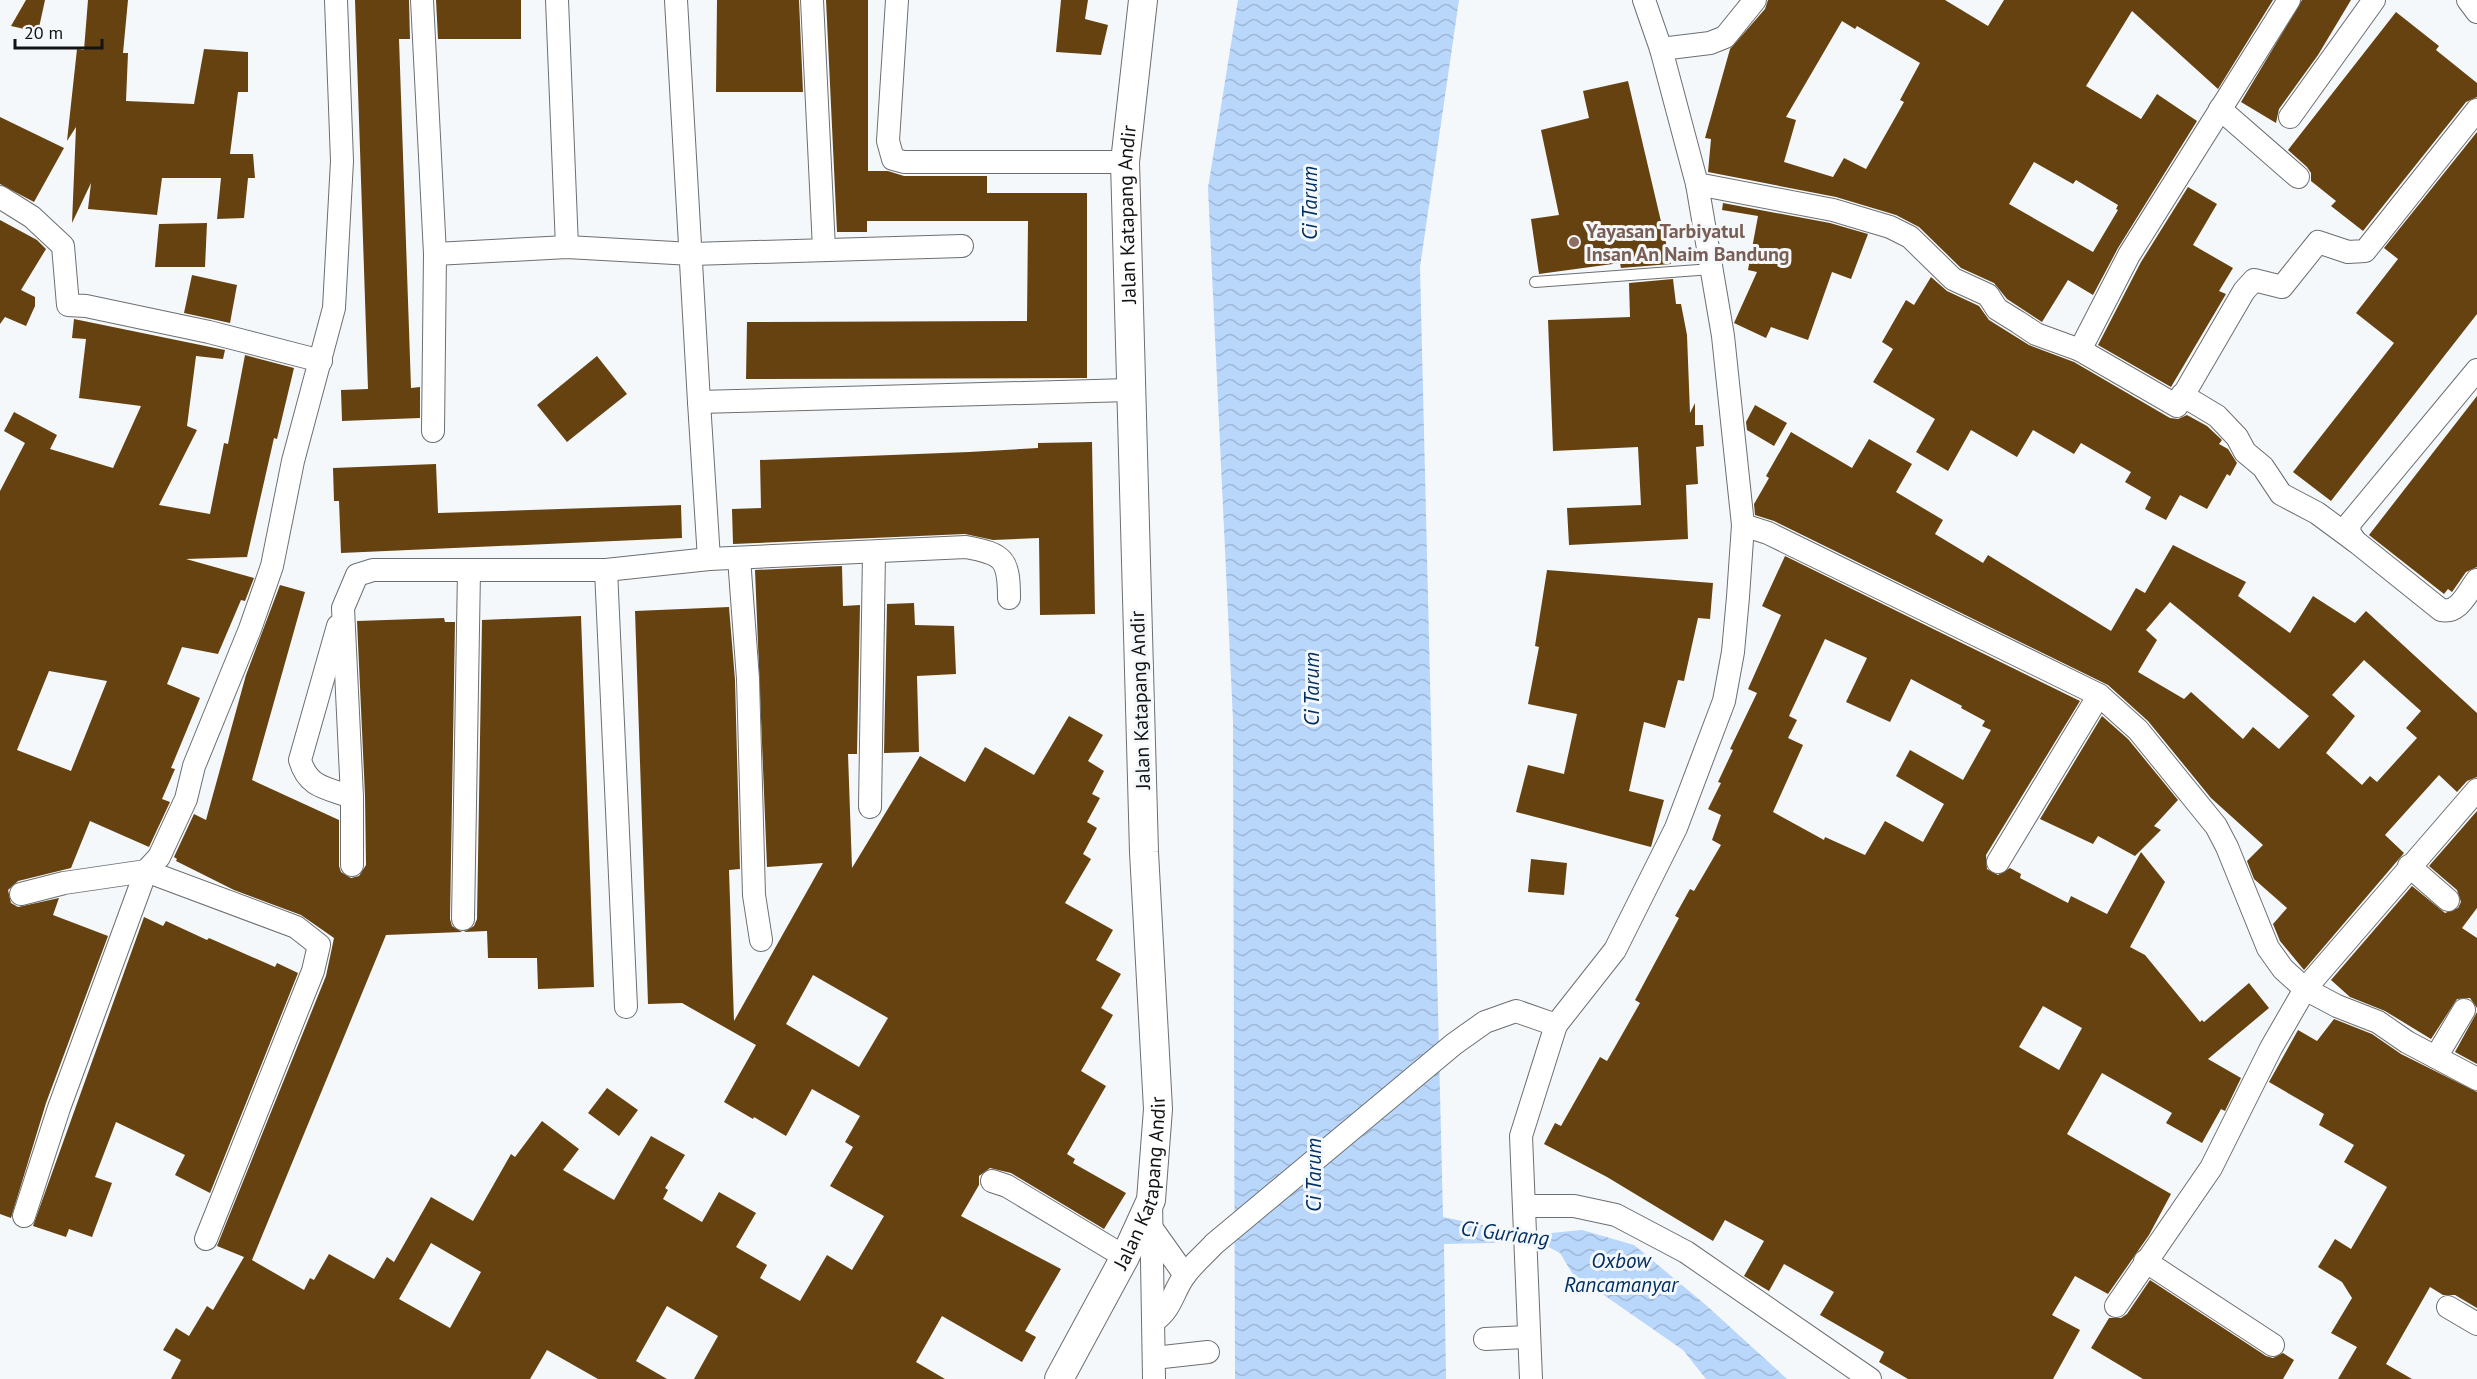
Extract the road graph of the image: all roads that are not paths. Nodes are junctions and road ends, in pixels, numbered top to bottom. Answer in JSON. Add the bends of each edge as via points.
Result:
{"nodes":[{"id":1,"x":336,"y":0,"type":"edge"},
{"id":2,"x":422,"y":0,"type":"edge"},
{"id":3,"x":557,"y":0,"type":"edge"},
{"id":4,"x":676,"y":0,"type":"edge"},
{"id":5,"x":812,"y":0,"type":"edge"},
{"id":6,"x":897,"y":0,"type":"edge"},
{"id":7,"x":1143,"y":0,"type":"edge"},
{"id":8,"x":1644,"y":0,"type":"edge"},
{"id":9,"x":1755,"y":0,"type":"edge"},
{"id":10,"x":2289,"y":0,"type":"edge"},
{"id":11,"x":2374,"y":0,"type":"edge"},
{"id":12,"x":2468,"y":0,"type":"edge"},
{"id":13,"x":2477,"y":12,"type":"edge"},
{"id":14,"x":1661,"y":49,"type":"junction"},
{"id":15,"x":2220,"y":110,"type":"junction"},
{"id":16,"x":2477,"y":110,"type":"edge"},
{"id":17,"x":2290,"y":117,"type":"dead end"},
{"id":18,"x":1125,"y":162,"type":"junction"},
{"id":19,"x":2298,"y":177,"type":"dead end"},
{"id":20,"x":1697,"y":184,"type":"junction"},
{"id":21,"x":0,"y":196,"type":"edge"},
{"id":22,"x":962,"y":246,"type":"dead end"},
{"id":23,"x":567,"y":248,"type":"junction"},
{"id":24,"x":824,"y":249,"type":"junction"},
{"id":25,"x":435,"y":254,"type":"junction"},
{"id":26,"x":692,"y":254,"type":"junction"},
{"id":27,"x":1712,"y":269,"type":"junction"},
{"id":28,"x":1535,"y":282,"type":"dead end"},
{"id":29,"x":2080,"y":350,"type":"junction"},
{"id":30,"x":321,"y":361,"type":"junction"},
{"id":31,"x":2477,"y":370,"type":"edge"},
{"id":32,"x":1129,"y":390,"type":"junction"},
{"id":33,"x":2182,"y":395,"type":"junction"},
{"id":34,"x":699,"y":402,"type":"junction"},
{"id":35,"x":433,"y":431,"type":"dead end"},
{"id":36,"x":1743,"y":525,"type":"junction"},
{"id":37,"x":2355,"y":541,"type":"junction"},
{"id":38,"x":874,"y":553,"type":"junction"},
{"id":39,"x":739,"y":558,"type":"junction"},
{"id":40,"x":709,"y":559,"type":"junction"},
{"id":41,"x":606,"y":570,"type":"junction"},
{"id":42,"x":469,"y":572,"type":"junction"},
{"id":43,"x":2477,"y":580,"type":"edge"},
{"id":44,"x":1009,"y":598,"type":"dead end"},
{"id":45,"x":343,"y":608,"type":"junction"},
{"id":46,"x":2098,"y":695,"type":"junction"},
{"id":47,"x":2477,"y":790,"type":"edge"},
{"id":48,"x":352,"y":797,"type":"junction"},
{"id":49,"x":870,"y":807,"type":"dead end"},
{"id":50,"x":1998,"y":862,"type":"dead end"},
{"id":51,"x":352,"y":865,"type":"dead end"},
{"id":52,"x":2409,"y":866,"type":"junction"},
{"id":53,"x":146,"y":872,"type":"junction"},
{"id":54,"x":21,"y":894,"type":"dead end"},
{"id":55,"x":2448,"y":900,"type":"dead end"},
{"id":56,"x":463,"y":919,"type":"dead end"},
{"id":57,"x":761,"y":940,"type":"dead end"},
{"id":58,"x":2305,"y":989,"type":"junction"},
{"id":59,"x":626,"y":1007,"type":"dead end"},
{"id":60,"x":2464,"y":1010,"type":"dead end"},
{"id":61,"x":1556,"y":1025,"type":"junction"},
{"id":62,"x":2436,"y":1057,"type":"junction"},
{"id":63,"x":2477,"y":1079,"type":"edge"},
{"id":64,"x":992,"y":1180,"type":"dead end"},
{"id":65,"x":1151,"y":1200,"type":"junction"},
{"id":66,"x":24,"y":1216,"type":"dead end"},
{"id":67,"x":1525,"y":1226,"type":"junction"},
{"id":68,"x":1152,"y":1229,"type":"junction"},
{"id":69,"x":206,"y":1239,"type":"dead end"},
{"id":70,"x":1125,"y":1257,"type":"junction"},
{"id":71,"x":2145,"y":1261,"type":"junction"},
{"id":72,"x":1185,"y":1275,"type":"junction"},
{"id":73,"x":2116,"y":1306,"type":"dead end"},
{"id":74,"x":2448,"y":1307,"type":"dead end"},
{"id":75,"x":1154,"y":1321,"type":"junction"},
{"id":76,"x":2477,"y":1324,"type":"edge"},
{"id":77,"x":1528,"y":1337,"type":"junction"},
{"id":78,"x":1485,"y":1339,"type":"dead end"},
{"id":79,"x":2273,"y":1345,"type":"dead end"},
{"id":80,"x":1208,"y":1352,"type":"dead end"},
{"id":81,"x":1154,"y":1368,"type":"edge"},
{"id":82,"x":1059,"y":1379,"type":"edge"},
{"id":83,"x":1531,"y":1379,"type":"edge"},
{"id":84,"x":1870,"y":1379,"type":"edge"}],
"edges":[{"from":1,"to":30,"type":"street","via":[[342,161],[339,252],[334,308]]},
{"from":2,"to":25,"type":"street"},
{"from":3,"to":23,"type":"street"},
{"from":4,"to":26,"type":"street"},
{"from":5,"to":24,"type":"street"},
{"from":6,"to":18,"type":"street","via":[[888,141],[893,159]]},
{"from":7,"to":18,"type":"street","name":"Jalan Katapang Andir"},
{"from":8,"to":14,"type":"street"},
{"from":9,"to":14,"type":"street","via":[[1725,38]]},
{"from":10,"to":15,"type":"street"},
{"from":11,"to":17,"type":"street"},
{"from":12,"to":13,"type":"street"},
{"from":14,"to":20,"type":"street"},
{"from":15,"to":19,"type":"street"},
{"from":15,"to":29,"type":"street","via":[[2129,255]]},
{"from":16,"to":33,"type":"street","via":[[2372,246],[2365,251],[2348,252],[2318,242],[2282,287],[2254,280]]},
{"from":18,"to":32,"type":"street","name":"Jalan Katapang Andir"},
{"from":20,"to":27,"type":"street"},
{"from":20,"to":29,"type":"street","via":[[1812,205],[1890,227],[1910,237],[1953,279],[1988,295],[1996,309],[2036,334]]},
{"from":21,"to":30,"type":"street","via":[[32,217],[63,246],[68,305],[209,332]]},
{"from":22,"to":24,"type":"street"},
{"from":23,"to":25,"type":"street"},
{"from":23,"to":26,"type":"street"},
{"from":24,"to":26,"type":"street"},
{"from":25,"to":35,"type":"street"},
{"from":26,"to":34,"type":"street"},
{"from":27,"to":28,"type":"lane"},
{"from":27,"to":36,"type":"street"},
{"from":29,"to":33,"type":"street","via":[[2177,405]]},
{"from":30,"to":53,"type":"street","via":[[293,461],[272,566],[194,766],[186,799],[159,857]]},
{"from":31,"to":37,"type":"street","via":[[2350,523],[2349,532]]},
{"from":32,"to":34,"type":"street"},
{"from":32,"to":65,"type":"street","name":"Jalan Katapang Andir","via":[[1144,852],[1158,1109]]},
{"from":33,"to":37,"type":"street","via":[[2217,416],[2245,452],[2263,467],[2281,494],[2317,513]]},
{"from":34,"to":40,"type":"street"},
{"from":36,"to":46,"type":"street"},
{"from":36,"to":61,"type":"street","via":[[1733,652],[1724,701],[1706,753],[1673,836],[1615,950]]},
{"from":37,"to":43,"type":"street","via":[[2441,610],[2455,609]]},
{"from":38,"to":39,"type":"street"},
{"from":38,"to":44,"type":"street","via":[[966,547],[992,552],[1009,571]]},
{"from":38,"to":49,"type":"street"},
{"from":39,"to":40,"type":"street"},
{"from":39,"to":57,"type":"street","via":[[748,679],[754,895]]},
{"from":40,"to":41,"type":"street"},
{"from":41,"to":42,"type":"street"},
{"from":41,"to":59,"type":"street"},
{"from":42,"to":45,"type":"street","via":[[373,570],[357,576]]},
{"from":42,"to":56,"type":"street"},
{"from":45,"to":48,"type":"street"},
{"from":45,"to":48,"type":"street","via":[[300,760],[304,774],[315,784]]},
{"from":46,"to":50,"type":"street"},
{"from":46,"to":58,"type":"street","via":[[2138,730],[2216,826],[2268,948]]},
{"from":47,"to":52,"type":"street"},
{"from":48,"to":51,"type":"street"},
{"from":52,"to":55,"type":"street"},
{"from":52,"to":58,"type":"street"},
{"from":53,"to":54,"type":"street","via":[[64,883]]},
{"from":53,"to":66,"type":"street","via":[[59,1108]]},
{"from":53,"to":69,"type":"street","via":[[296,927],[319,945],[313,971]]},
{"from":58,"to":62,"type":"street","via":[[2378,1022]]},
{"from":58,"to":71,"type":"street","via":[[2211,1168]]},
{"from":60,"to":62,"type":"street"},
{"from":61,"to":67,"type":"street","via":[[1521,1136]]},
{"from":61,"to":72,"type":"street","via":[[1516,1011],[1485,1022],[1214,1244]]},
{"from":62,"to":63,"type":"street"},
{"from":64,"to":70,"type":"street"},
{"from":65,"to":68,"type":"street"},
{"from":65,"to":70,"type":"street","name":"Jalan Katapang Andir"},
{"from":67,"to":77,"type":"street"},
{"from":67,"to":84,"type":"street","via":[[1574,1206],[1616,1215],[1686,1252]]},
{"from":68,"to":72,"type":"street"},
{"from":68,"to":75,"type":"street"},
{"from":70,"to":82,"type":"street","name":"Jalan Katapang Andir"},
{"from":71,"to":73,"type":"street"},
{"from":71,"to":79,"type":"street"},
{"from":72,"to":75,"type":"street","via":[[1164,1315]]},
{"from":74,"to":76,"type":"street"},
{"from":75,"to":81,"type":"street"},
{"from":77,"to":78,"type":"street"},
{"from":77,"to":83,"type":"street"},
{"from":80,"to":81,"type":"street"}]}
